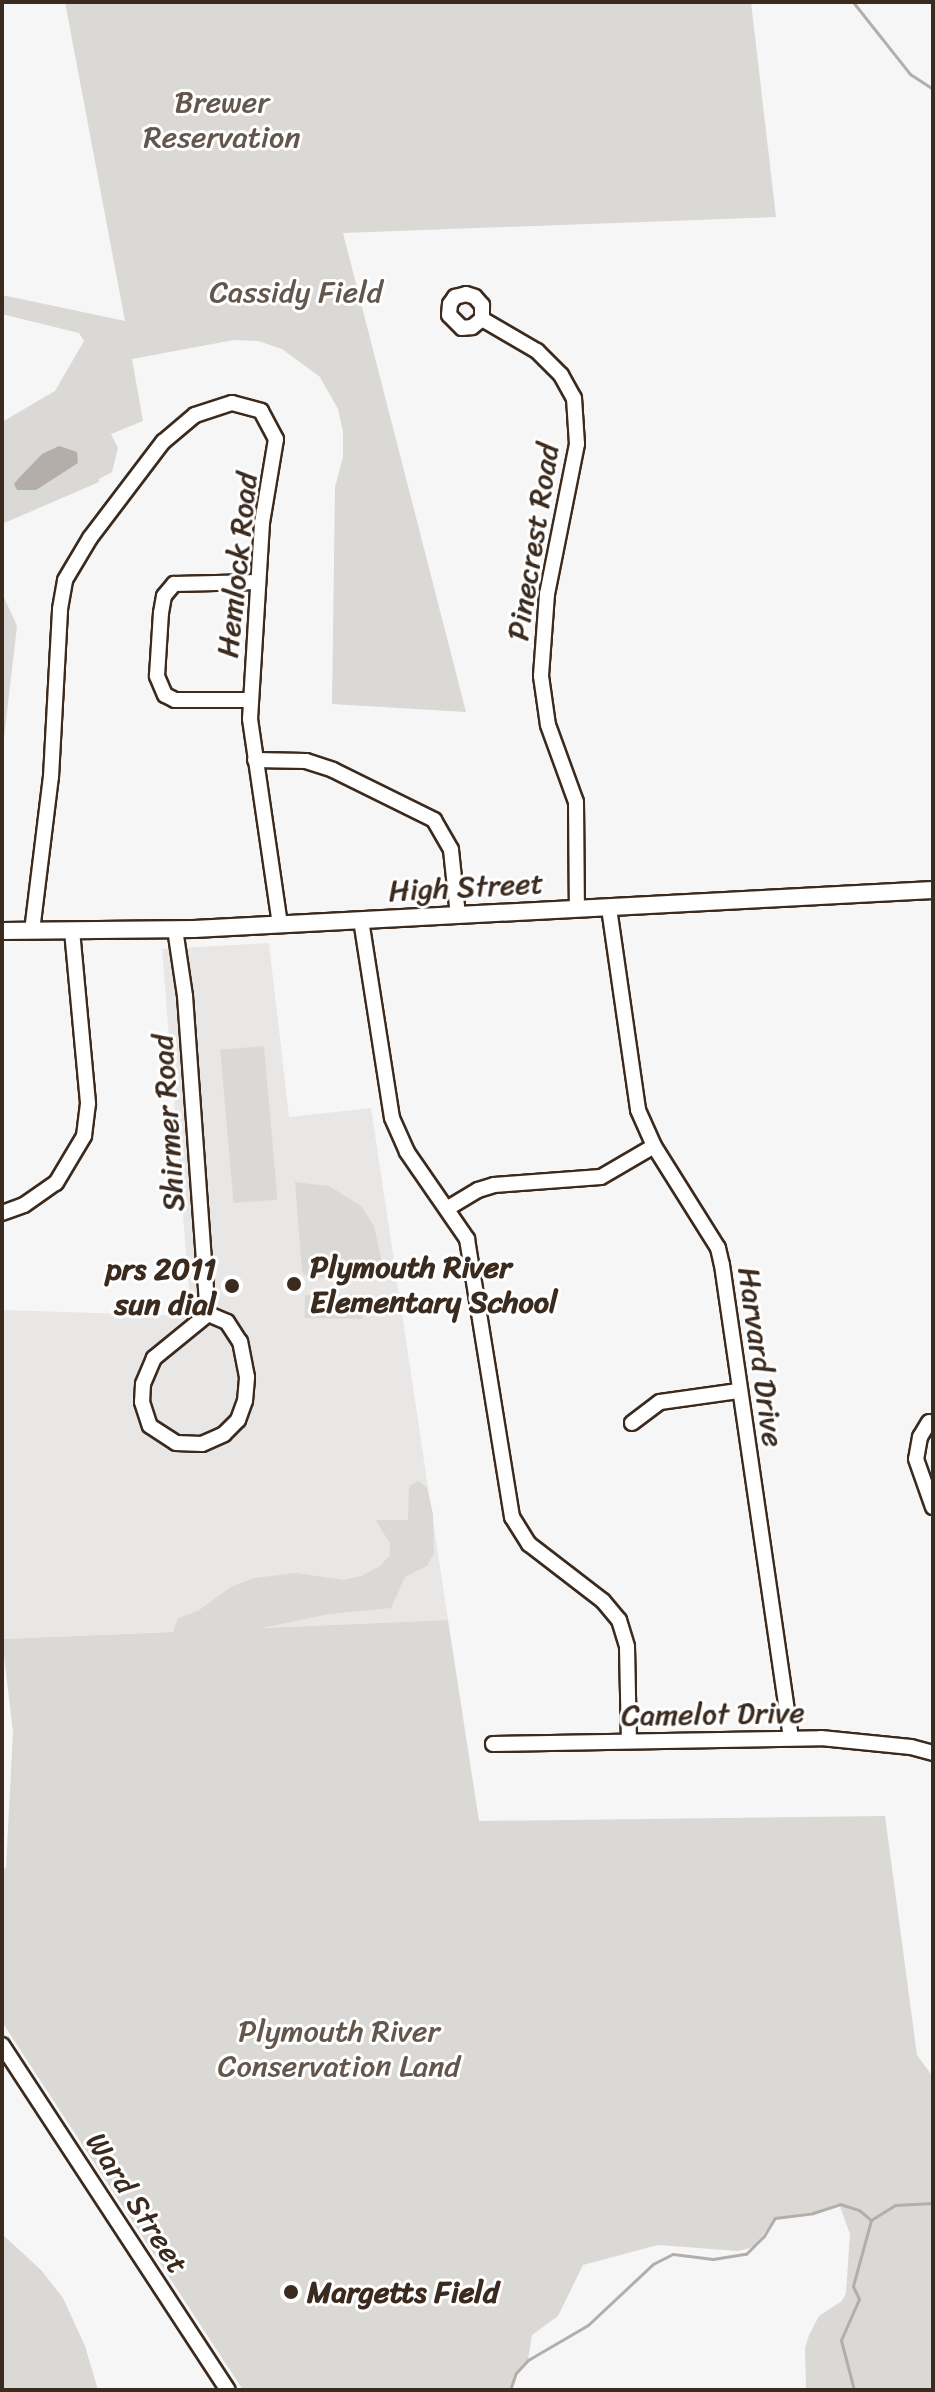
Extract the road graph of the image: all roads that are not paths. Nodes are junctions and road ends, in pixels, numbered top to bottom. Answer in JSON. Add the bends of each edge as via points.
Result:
{"nodes":[{"id":1,"x":482,"y":319,"type":"dead end"},
{"id":2,"x":258,"y":582,"type":"junction"},
{"id":3,"x":251,"y":700,"type":"junction"},
{"id":4,"x":255,"y":760,"type":"junction"},
{"id":5,"x":933,"y":890,"type":"edge"},
{"id":6,"x":609,"y":908,"type":"junction"},
{"id":7,"x":577,"y":909,"type":"junction"},
{"id":8,"x":458,"y":915,"type":"junction"},
{"id":9,"x":361,"y":920,"type":"junction"},
{"id":10,"x":280,"y":924,"type":"junction"},
{"id":11,"x":175,"y":929,"type":"junction"},
{"id":12,"x":2,"y":931,"type":"edge"},
{"id":13,"x":32,"y":931,"type":"junction"},
{"id":14,"x":72,"y":931,"type":"junction"},
{"id":15,"x":654,"y":1146,"type":"junction"},
{"id":16,"x":448,"y":1208,"type":"junction"},
{"id":17,"x":2,"y":1213,"type":"edge"},
{"id":18,"x":208,"y":1314,"type":"junction"},
{"id":19,"x":738,"y":1391,"type":"junction"},
{"id":20,"x":929,"y":1422,"type":"dead end"},
{"id":21,"x":632,"y":1423,"type":"dead end"},
{"id":22,"x":933,"y":1507,"type":"edge"},
{"id":23,"x":791,"y":1738,"type":"junction"},
{"id":24,"x":629,"y":1741,"type":"junction"},
{"id":25,"x":493,"y":1744,"type":"dead end"},
{"id":26,"x":933,"y":1753,"type":"edge"},
{"id":27,"x":2,"y":2045,"type":"edge"},
{"id":28,"x":228,"y":2390,"type":"edge"}],
"edges":[{"from":1,"to":7,"type":"street","name":"Pinecrest Road","via":[[537,351],[561,375],[574,398],[577,444],[547,594],[541,676],[548,725],[576,802]]},
{"from":2,"to":3,"type":"street","name":"Hemlock Road"},
{"from":2,"to":3,"type":"street","via":[[174,584],[164,596],[157,676],[165,695],[175,700]]},
{"from":2,"to":13,"type":"street","name":"Hemlock Road","via":[[263,509],[276,448],[271,424],[254,408],[219,405],[185,422],[163,442],[78,555],[63,587],[52,762]]},
{"from":3,"to":4,"type":"street","name":"Hemlock Road"},
{"from":4,"to":8,"type":"street","via":[[306,761],[333,770],[434,820],[451,850]]},
{"from":4,"to":10,"type":"street","name":"Hemlock Road"},
{"from":5,"to":6,"type":"main road","name":"High Street"},
{"from":6,"to":7,"type":"main road","name":"High Street"},
{"from":6,"to":15,"type":"street","name":"Harvard Drive","via":[[633,1087]]},
{"from":7,"to":8,"type":"main road","name":"High Street"},
{"from":8,"to":9,"type":"main road","name":"High Street"},
{"from":9,"to":10,"type":"main road","name":"High Street"},
{"from":9,"to":16,"type":"street","via":[[392,1118],[407,1152]]},
{"from":10,"to":11,"type":"main road","name":"High Street"},
{"from":11,"to":14,"type":"main road","name":"High Street"},
{"from":11,"to":18,"type":"street","name":"Shirmer Road","via":[[185,996]]},
{"from":12,"to":13,"type":"main road","name":"High Street"},
{"from":13,"to":14,"type":"main road","name":"High Street"},
{"from":14,"to":17,"type":"street","via":[[88,1103],[84,1136],[56,1183]]},
{"from":15,"to":16,"type":"street","via":[[601,1177],[494,1185]]},
{"from":15,"to":19,"type":"street","name":"Harvard Drive","via":[[718,1248]]},
{"from":16,"to":24,"type":"street","via":[[471,1254],[512,1517],[529,1544],[603,1601],[619,1620],[629,1663]]},
{"from":18,"to":18,"type":"street","via":[[154,1358],[143,1384],[150,1426],[176,1443],[202,1444],[224,1434],[238,1420],[245,1401],[247,1377],[240,1342],[227,1322]]},
{"from":19,"to":21,"type":"street","via":[[660,1402]]},
{"from":19,"to":23,"type":"street","name":"Harvard Drive"},
{"from":20,"to":22,"type":"street","via":[[916,1459]]},
{"from":23,"to":24,"type":"street","name":"Camelot Drive"},
{"from":23,"to":26,"type":"street","name":"Camelot Drive","via":[[889,1744]]},
{"from":24,"to":25,"type":"street","name":"Camelot Drive"},
{"from":27,"to":28,"type":"street","name":"Ward Street"}]}
